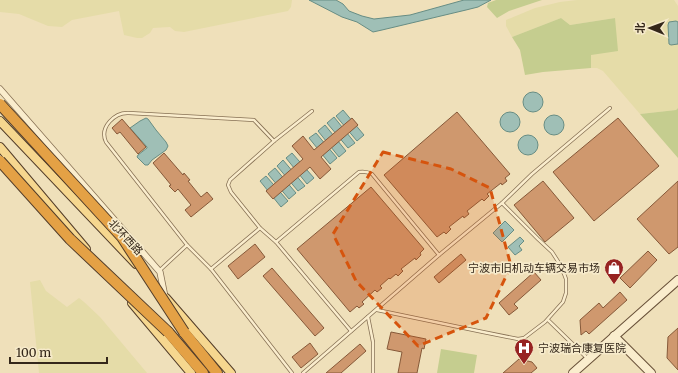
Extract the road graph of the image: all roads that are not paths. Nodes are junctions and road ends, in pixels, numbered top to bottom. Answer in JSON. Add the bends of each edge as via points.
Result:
{"nodes":[{"id":1,"x":0,"y":89,"type":"edge"},
{"id":2,"x":0,"y":104,"type":"edge"},
{"id":3,"x":610,"y":108,"type":"dead end"},
{"id":4,"x":312,"y":111,"type":"dead end"},
{"id":5,"x":0,"y":121,"type":"edge"},
{"id":6,"x":274,"y":141,"type":"junction"},
{"id":7,"x":0,"y":147,"type":"edge"},
{"id":8,"x":0,"y":161,"type":"edge"},
{"id":9,"x":502,"y":203,"type":"junction"},
{"id":10,"x":260,"y":228,"type":"junction"},
{"id":11,"x":276,"y":242,"type":"junction"},
{"id":12,"x":187,"y":245,"type":"junction"},
{"id":13,"x":439,"y":255,"type":"junction"},
{"id":14,"x":211,"y":269,"type":"junction"},
{"id":15,"x":159,"y":271,"type":"junction"},
{"id":16,"x":678,"y":280,"type":"edge"},
{"id":17,"x":165,"y":297,"type":"junction"},
{"id":18,"x":377,"y":310,"type":"junction"},
{"id":19,"x":368,"y":317,"type":"junction"},
{"id":20,"x":548,"y":320,"type":"junction"},
{"id":21,"x":351,"y":331,"type":"junction"},
{"id":22,"x":614,"y":336,"type":"junction"},
{"id":23,"x":588,"y":359,"type":"junction"},
{"id":24,"x":191,"y":373,"type":"edge"},
{"id":25,"x":203,"y":373,"type":"edge"},
{"id":26,"x":217,"y":373,"type":"edge"},
{"id":27,"x":231,"y":373,"type":"edge"},
{"id":28,"x":292,"y":373,"type":"edge"},
{"id":29,"x":303,"y":373,"type":"edge"},
{"id":30,"x":373,"y":373,"type":"edge"},
{"id":31,"x":573,"y":373,"type":"edge"},
{"id":32,"x":651,"y":373,"type":"edge"}],
"edges":[{"from":1,"to":15,"type":"street"},
{"from":2,"to":26,"type":"highway","bridge":true,"via":[[122,237],[184,332]]},
{"from":3,"to":9,"type":"lane"},
{"from":4,"to":6,"type":"lane"},
{"from":5,"to":17,"type":"main road","name":"北环西路"},
{"from":6,"to":10,"type":"lane","via":[[230,180],[228,185]]},
{"from":6,"to":12,"type":"lane","via":[[254,120],[124,112],[107,124],[104,130],[106,142]]},
{"from":7,"to":24,"type":"main road"},
{"from":8,"to":25,"type":"highway","bridge":true,"via":[[70,239],[168,332]]},
{"from":9,"to":13,"type":"lane"},
{"from":9,"to":20,"type":"lane","via":[[552,252],[561,266],[566,279],[566,293],[563,302]]},
{"from":10,"to":11,"type":"lane"},
{"from":10,"to":14,"type":"lane"},
{"from":11,"to":13,"type":"lane","via":[[363,171],[372,174]]},
{"from":11,"to":21,"type":"lane"},
{"from":12,"to":14,"type":"lane"},
{"from":12,"to":15,"type":"lane"},
{"from":13,"to":18,"type":"lane"},
{"from":14,"to":28,"type":"lane"},
{"from":15,"to":17,"type":"street"},
{"from":16,"to":22,"type":"main road"},
{"from":17,"to":27,"type":"main road","name":"北环西路"},
{"from":18,"to":19,"type":"lane"},
{"from":18,"to":20,"type":"lane","via":[[518,338],[524,338]]},
{"from":19,"to":21,"type":"lane"},
{"from":19,"to":30,"type":"lane","via":[[373,342]]},
{"from":20,"to":23,"type":"lane"},
{"from":21,"to":29,"type":"lane"},
{"from":22,"to":23,"type":"main road"},
{"from":22,"to":32,"type":"main road"},
{"from":23,"to":31,"type":"main road"}]}
